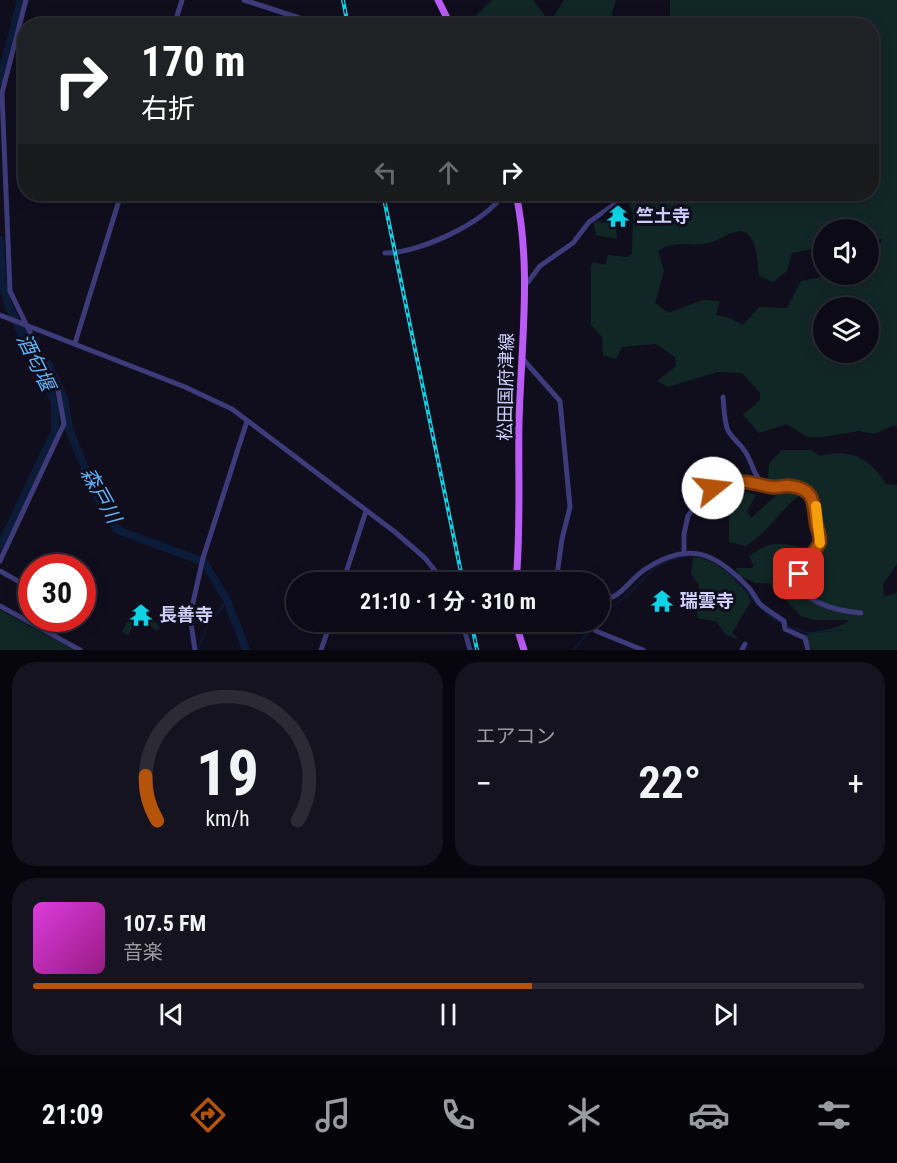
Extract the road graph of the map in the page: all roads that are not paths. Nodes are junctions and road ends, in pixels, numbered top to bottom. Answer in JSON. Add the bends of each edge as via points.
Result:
{"nodes":[{"id":1,"x":26,"y":0,"type":"edge"},
{"id":2,"x":182,"y":0,"type":"edge"},
{"id":3,"x":244,"y":0,"type":"edge"},
{"id":4,"x":438,"y":0,"type":"edge"},
{"id":5,"x":21,"y":18,"type":"edge"},
{"id":6,"x":176,"y":18,"type":"edge"},
{"id":7,"x":299,"y":18,"type":"edge"},
{"id":8,"x":447,"y":18,"type":"edge"},
{"id":9,"x":18,"y":30,"type":"edge"},
{"id":10,"x":1,"y":93,"type":"edge"},
{"id":11,"x":119,"y":201,"type":"edge"},
{"id":12,"x":497,"y":201,"type":"edge"},
{"id":13,"x":518,"y":201,"type":"edge"},
{"id":14,"x":619,"y":201,"type":"edge"},
{"id":15,"x":385,"y":253,"type":"dead end"},
{"id":16,"x":524,"y":284,"type":"junction"},
{"id":17,"x":3,"y":316,"type":"edge"},
{"id":18,"x":25,"y":325,"type":"junction"},
{"id":19,"x":75,"y":343,"type":"junction"},
{"id":20,"x":521,"y":357,"type":"junction"},
{"id":21,"x":723,"y":397,"type":"dead end"},
{"id":22,"x":247,"y":421,"type":"junction"},
{"id":23,"x":762,"y":483,"type":"junction"},
{"id":24,"x":366,"y":511,"type":"junction"},
{"id":25,"x":684,"y":553,"type":"junction"},
{"id":26,"x":0,"y":561,"type":"edge"},
{"id":27,"x":0,"y":571,"type":"edge"},
{"id":28,"x":346,"y":572,"type":"edge"},
{"id":29,"x":436,"y":572,"type":"edge"},
{"id":30,"x":517,"y":572,"type":"edge"},
{"id":31,"x":557,"y":572,"type":"edge"},
{"id":32,"x":18,"y":581,"type":"edge"},
{"id":33,"x":610,"y":598,"type":"edge"},
{"id":34,"x":0,"y":606,"type":"edge"},
{"id":35,"x":861,"y":613,"type":"dead end"},
{"id":36,"x":327,"y":632,"type":"edge"},
{"id":37,"x":465,"y":632,"type":"edge"},
{"id":38,"x":518,"y":632,"type":"edge"},
{"id":39,"x":602,"y":632,"type":"edge"},
{"id":40,"x":81,"y":650,"type":"edge"},
{"id":41,"x":195,"y":650,"type":"edge"},
{"id":42,"x":321,"y":650,"type":"edge"},
{"id":43,"x":470,"y":650,"type":"edge"},
{"id":44,"x":524,"y":650,"type":"edge"},
{"id":45,"x":643,"y":650,"type":"edge"},
{"id":46,"x":808,"y":650,"type":"edge"}],
"edges":[{"from":1,"to":5,"type":"street"},
{"from":2,"to":6,"type":"street"},
{"from":3,"to":7,"type":"street"},
{"from":4,"to":8,"type":"main road"},
{"from":9,"to":10,"type":"street"},
{"from":10,"to":18,"type":"street","via":[[10,291]]},
{"from":11,"to":19,"type":"street"},
{"from":12,"to":15,"type":"street","via":[[449,236],[408,252]]},
{"from":13,"to":16,"type":"main road","name":"松田国府津線","via":[[524,229]]},
{"from":14,"to":16,"type":"street","via":[[590,222],[573,243],[540,266]]},
{"from":16,"to":20,"type":"main road","name":"松田国府津線"},
{"from":17,"to":18,"type":"street"},
{"from":18,"to":19,"type":"street"},
{"from":18,"to":26,"type":"street","via":[[58,390],[64,424]]},
{"from":19,"to":22,"type":"street","via":[[214,400]]},
{"from":20,"to":30,"type":"main road","name":"松田国府津線"},
{"from":20,"to":31,"type":"street","via":[[560,401],[570,507]]},
{"from":21,"to":23,"type":"street","via":[[727,428],[745,450]]},
{"from":22,"to":24,"type":"street"},
{"from":22,"to":41,"type":"street","via":[[202,561],[190,616]]},
{"from":23,"to":25,"type":"street","via":[[736,480],[704,494],[688,516]]},
{"from":23,"to":35,"type":"street","via":[[771,487],[794,486],[807,492],[815,503],[820,541],[800,568],[803,590],[830,607]]},
{"from":24,"to":28,"type":"street"},
{"from":24,"to":29,"type":"street","via":[[425,558]]},
{"from":25,"to":33,"type":"street","via":[[666,557],[642,571]]},
{"from":25,"to":46,"type":"street","via":[[699,552],[721,561],[760,603],[805,638]]},
{"from":27,"to":32,"type":"street"},
{"from":34,"to":40,"type":"street"},
{"from":36,"to":42,"type":"street"},
{"from":37,"to":43,"type":"street"},
{"from":38,"to":44,"type":"main road"},
{"from":39,"to":45,"type":"street"}]}
